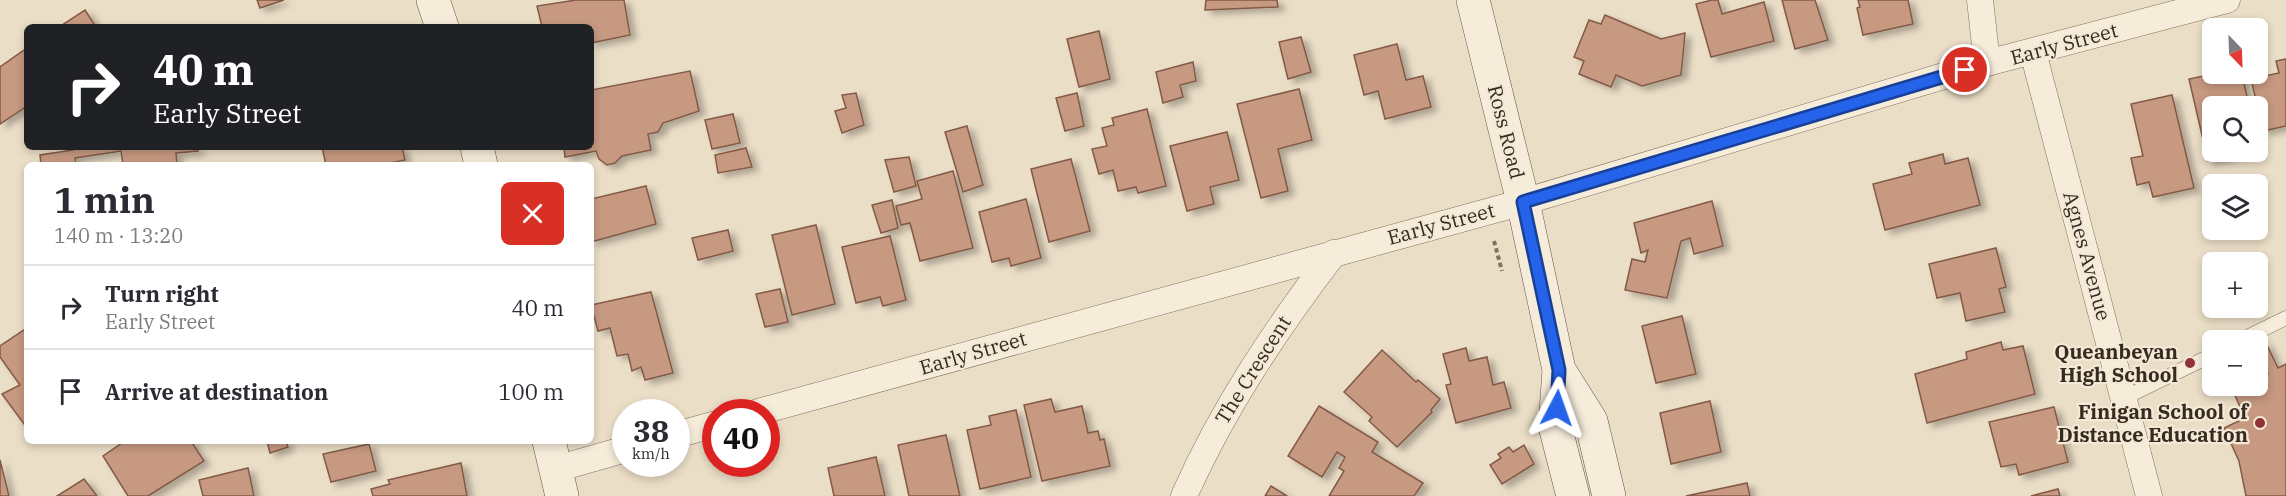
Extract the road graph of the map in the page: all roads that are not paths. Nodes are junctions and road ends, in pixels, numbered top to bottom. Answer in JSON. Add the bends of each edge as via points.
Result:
{"nodes":[{"id":1,"x":433,"y":0,"type":"edge"},
{"id":2,"x":1473,"y":0,"type":"edge"},
{"id":3,"x":1980,"y":0,"type":"edge"},
{"id":4,"x":2227,"y":0,"type":"edge"},
{"id":5,"x":441,"y":24,"type":"edge"},
{"id":6,"x":2033,"y":52,"type":"junction"},
{"id":7,"x":1987,"y":63,"type":"junction"},
{"id":8,"x":1523,"y":202,"type":"junction"},
{"id":9,"x":1334,"y":252,"type":"junction"},
{"id":10,"x":2286,"y":318,"type":"edge"},
{"id":11,"x":2261,"y":330,"type":"edge"},
{"id":12,"x":2202,"y":360,"type":"edge"},
{"id":13,"x":1559,"y":370,"type":"junction"},
{"id":14,"x":2124,"y":398,"type":"junction"},
{"id":15,"x":780,"y":406,"type":"edge"},
{"id":16,"x":612,"y":453,"type":"edge"},
{"id":17,"x":555,"y":469,"type":"edge"},
{"id":18,"x":1184,"y":496,"type":"edge"},
{"id":19,"x":1573,"y":496,"type":"edge"},
{"id":20,"x":1609,"y":496,"type":"edge"},
{"id":21,"x":2149,"y":496,"type":"edge"}],
"edges":[{"from":1,"to":5,"type":"street"},
{"from":2,"to":8,"type":"street","name":"Ross Road"},
{"from":3,"to":7,"type":"street"},
{"from":4,"to":6,"type":"street","name":"Early Street"},
{"from":6,"to":7,"type":"street","name":"Early Street"},
{"from":6,"to":14,"type":"street","name":"Agnes Avenue"},
{"from":7,"to":8,"type":"street","name":"Early Street"},
{"from":8,"to":9,"type":"street","name":"Early Street"},
{"from":8,"to":13,"type":"street","name":"Ross Road"},
{"from":9,"to":15,"type":"street","name":"Early Street"},
{"from":9,"to":18,"type":"street","name":"The Crescent","via":[[1290,310],[1231,402]]},
{"from":10,"to":11,"type":"lane"},
{"from":12,"to":14,"type":"lane"},
{"from":13,"to":19,"type":"street","name":"Ross Road","via":[[1555,426]]},
{"from":13,"to":20,"type":"street","name":"Ross Road","via":[[1591,421]]},
{"from":14,"to":21,"type":"street","name":"Agnes Avenue"},
{"from":16,"to":17,"type":"street"}]}
